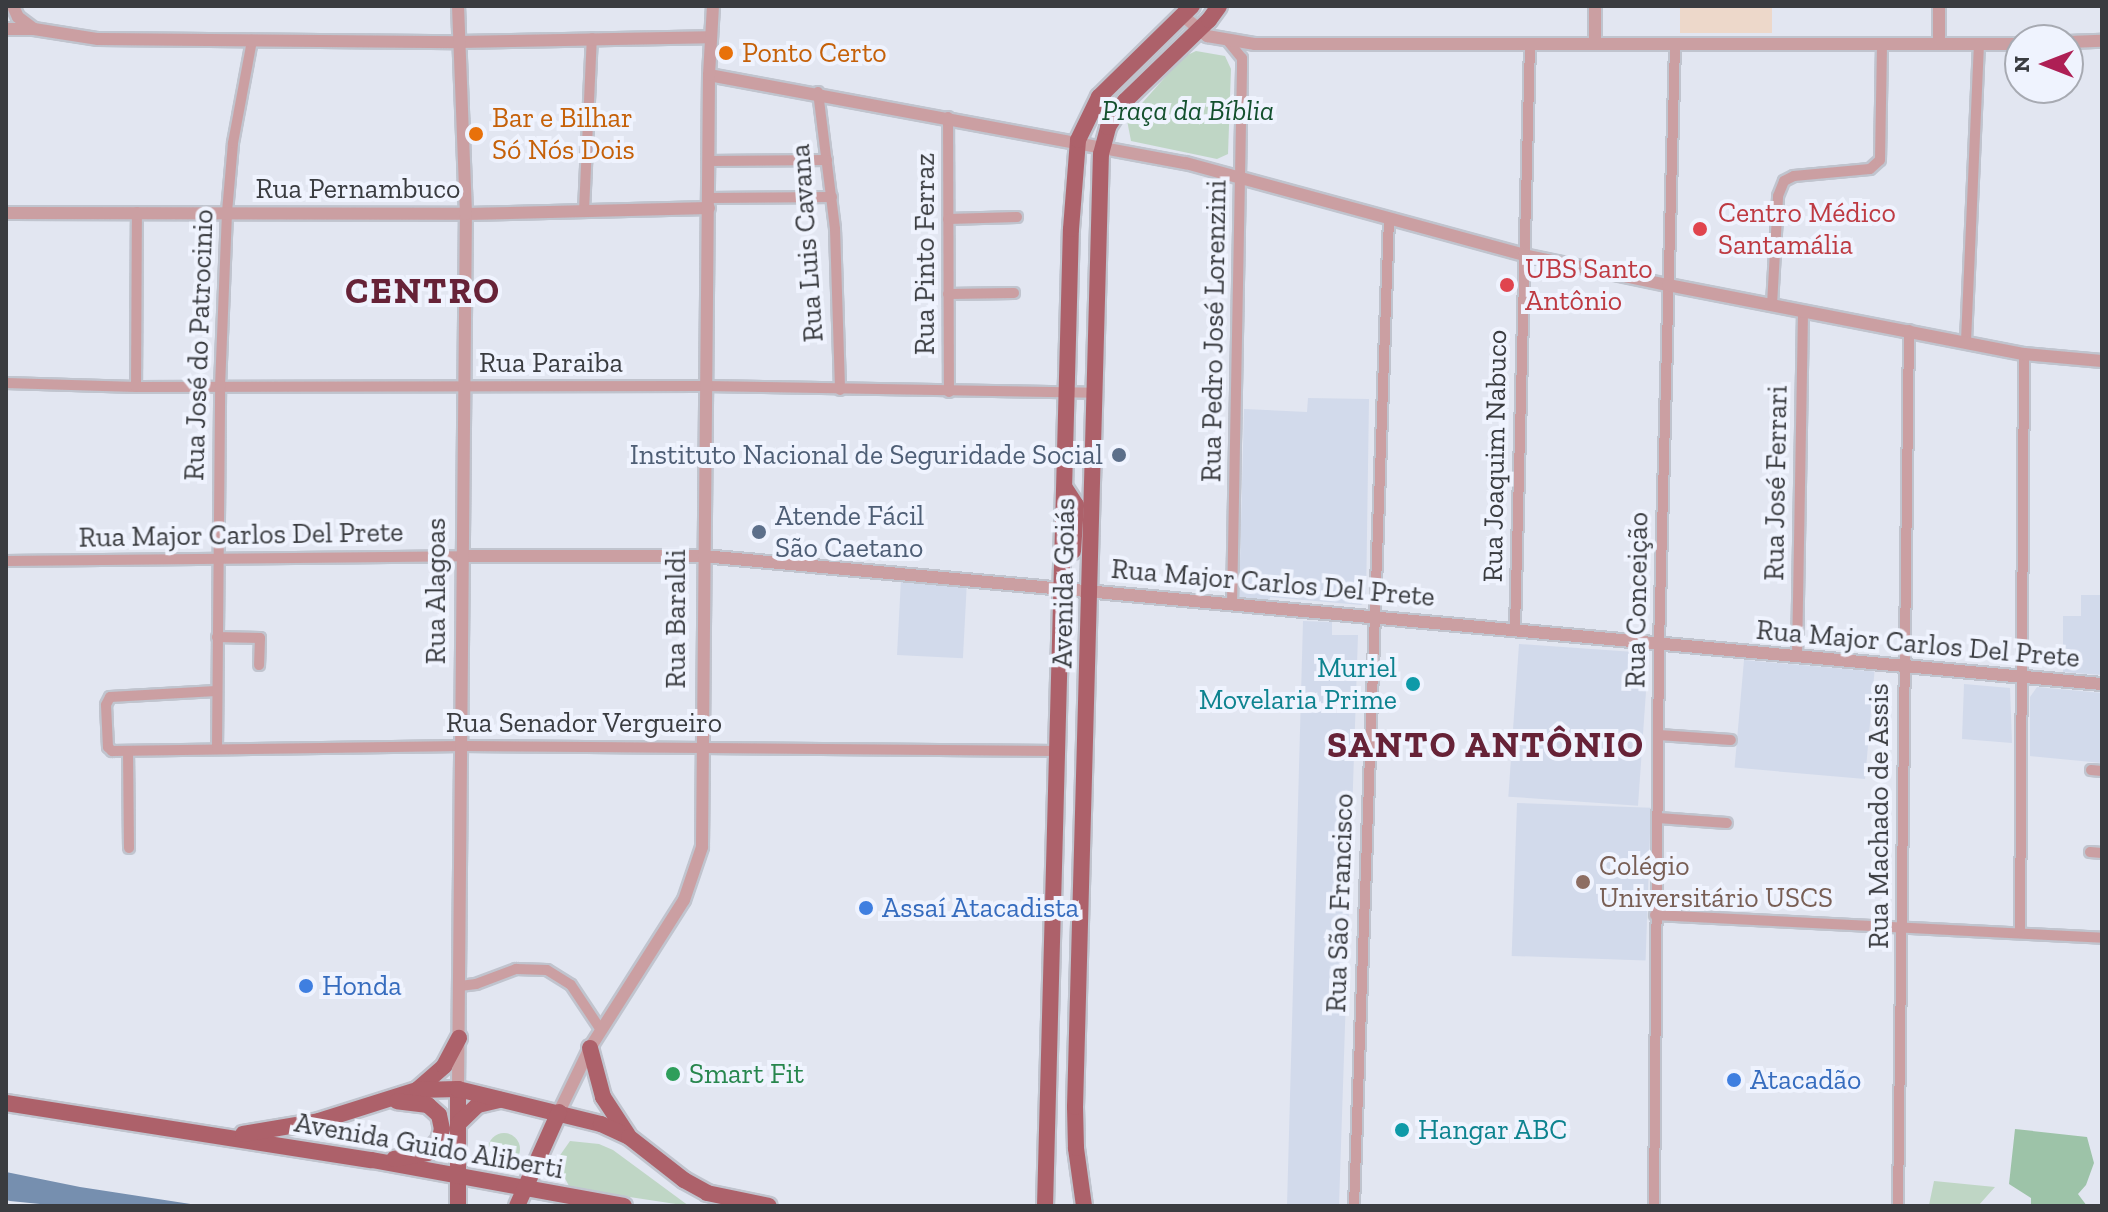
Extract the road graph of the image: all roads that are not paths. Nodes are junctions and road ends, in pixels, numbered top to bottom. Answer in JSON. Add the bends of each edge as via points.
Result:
{"nodes":[{"id":1,"x":13,"y":6,"type":"edge"},
{"id":2,"x":458,"y":6,"type":"edge"},
{"id":3,"x":713,"y":6,"type":"edge"},
{"id":4,"x":1219,"y":6,"type":"edge"},
{"id":5,"x":1595,"y":6,"type":"edge"},
{"id":6,"x":1939,"y":6,"type":"edge"},
{"id":7,"x":1187,"y":10,"type":"edge"},
{"id":8,"x":6,"y":29,"type":"edge"},
{"id":9,"x":34,"y":29,"type":"junction"},
{"id":10,"x":1199,"y":31,"type":"junction"},
{"id":11,"x":709,"y":37,"type":"junction"},
{"id":12,"x":592,"y":38,"type":"junction"},
{"id":13,"x":252,"y":40,"type":"junction"},
{"id":14,"x":1228,"y":41,"type":"junction"},
{"id":15,"x":459,"y":42,"type":"junction"},
{"id":16,"x":1255,"y":44,"type":"junction"},
{"id":17,"x":1530,"y":44,"type":"junction"},
{"id":18,"x":1595,"y":44,"type":"junction"},
{"id":19,"x":1675,"y":44,"type":"junction"},
{"id":20,"x":1939,"y":44,"type":"junction"},
{"id":21,"x":2004,"y":44,"type":"edge"},
{"id":22,"x":1882,"y":45,"type":"junction"},
{"id":23,"x":1979,"y":45,"type":"junction"},
{"id":24,"x":1242,"y":58,"type":"junction"},
{"id":25,"x":709,"y":75,"type":"junction"},
{"id":26,"x":818,"y":92,"type":"junction"},
{"id":27,"x":948,"y":117,"type":"junction"},
{"id":28,"x":1078,"y":140,"type":"junction"},
{"id":29,"x":1103,"y":146,"type":"junction"},
{"id":30,"x":827,"y":160,"type":"junction"},
{"id":31,"x":709,"y":161,"type":"junction"},
{"id":32,"x":1242,"y":176,"type":"junction"},
{"id":33,"x":832,"y":197,"type":"junction"},
{"id":34,"x":709,"y":203,"type":"junction"},
{"id":35,"x":584,"y":211,"type":"junction"},
{"id":36,"x":137,"y":212,"type":"junction"},
{"id":37,"x":227,"y":212,"type":"junction"},
{"id":38,"x":466,"y":214,"type":"junction"},
{"id":39,"x":7,"y":217,"type":"edge"},
{"id":40,"x":1017,"y":217,"type":"dead end"},
{"id":41,"x":1389,"y":218,"type":"junction"},
{"id":42,"x":948,"y":219,"type":"junction"},
{"id":43,"x":1524,"y":255,"type":"junction"},
{"id":44,"x":1668,"y":285,"type":"junction"},
{"id":45,"x":1014,"y":293,"type":"dead end"},
{"id":46,"x":948,"y":294,"type":"junction"},
{"id":47,"x":1772,"y":305,"type":"junction"},
{"id":48,"x":1803,"y":311,"type":"junction"},
{"id":49,"x":1909,"y":330,"type":"junction"},
{"id":50,"x":1966,"y":341,"type":"junction"},
{"id":51,"x":2024,"y":354,"type":"junction"},
{"id":52,"x":2102,"y":361,"type":"edge"},
{"id":53,"x":6,"y":383,"type":"edge"},
{"id":54,"x":706,"y":386,"type":"junction"},
{"id":55,"x":136,"y":387,"type":"junction"},
{"id":56,"x":220,"y":387,"type":"junction"},
{"id":57,"x":465,"y":387,"type":"junction"},
{"id":58,"x":840,"y":390,"type":"junction"},
{"id":59,"x":949,"y":392,"type":"junction"},
{"id":60,"x":1095,"y":393,"type":"junction"},
{"id":61,"x":1067,"y":394,"type":"junction"},
{"id":62,"x":217,"y":556,"type":"junction"},
{"id":63,"x":462,"y":556,"type":"junction"},
{"id":64,"x":703,"y":556,"type":"junction"},
{"id":65,"x":6,"y":561,"type":"edge"},
{"id":66,"x":1066,"y":588,"type":"junction"},
{"id":67,"x":1090,"y":590,"type":"junction"},
{"id":68,"x":1232,"y":605,"type":"junction"},
{"id":69,"x":1375,"y":616,"type":"junction"},
{"id":70,"x":1515,"y":629,"type":"junction"},
{"id":71,"x":217,"y":637,"type":"junction"},
{"id":72,"x":1659,"y":644,"type":"junction"},
{"id":73,"x":1797,"y":657,"type":"junction"},
{"id":74,"x":259,"y":665,"type":"dead end"},
{"id":75,"x":1904,"y":666,"type":"junction"},
{"id":76,"x":2022,"y":679,"type":"junction"},
{"id":77,"x":2102,"y":684,"type":"edge"},
{"id":78,"x":216,"y":691,"type":"junction"},
{"id":79,"x":1659,"y":735,"type":"junction"},
{"id":80,"x":1731,"y":740,"type":"dead end"},
{"id":81,"x":462,"y":746,"type":"junction"},
{"id":82,"x":702,"y":748,"type":"junction"},
{"id":83,"x":217,"y":749,"type":"junction"},
{"id":84,"x":128,"y":751,"type":"junction"},
{"id":85,"x":1056,"y":751,"type":"junction"},
{"id":86,"x":1658,"y":818,"type":"junction"},
{"id":87,"x":1727,"y":823,"type":"dead end"},
{"id":88,"x":129,"y":848,"type":"dead end"},
{"id":89,"x":2090,"y":852,"type":"dead end"},
{"id":90,"x":2102,"y":853,"type":"edge"},
{"id":91,"x":1655,"y":915,"type":"junction"},
{"id":92,"x":1903,"y":927,"type":"junction"},
{"id":93,"x":2020,"y":932,"type":"junction"},
{"id":94,"x":2102,"y":938,"type":"edge"},
{"id":95,"x":460,"y":986,"type":"junction"},
{"id":96,"x":601,"y":1030,"type":"junction"},
{"id":97,"x":459,"y":1038,"type":"junction"},
{"id":98,"x":590,"y":1048,"type":"junction"},
{"id":99,"x":458,"y":1089,"type":"junction"},
{"id":100,"x":417,"y":1090,"type":"junction"},
{"id":101,"x":505,"y":1099,"type":"junction"},
{"id":102,"x":378,"y":1101,"type":"junction"},
{"id":103,"x":6,"y":1103,"type":"edge"},
{"id":104,"x":559,"y":1112,"type":"junction"},
{"id":105,"x":458,"y":1124,"type":"junction"},
{"id":106,"x":225,"y":1136,"type":"junction"},
{"id":107,"x":629,"y":1137,"type":"junction"},
{"id":108,"x":372,"y":1160,"type":"junction"},
{"id":109,"x":458,"y":1177,"type":"junction"},
{"id":110,"x":525,"y":1188,"type":"junction"},
{"id":111,"x":594,"y":1202,"type":"junction"},
{"id":112,"x":458,"y":1206,"type":"edge"},
{"id":113,"x":517,"y":1206,"type":"edge"},
{"id":114,"x":558,"y":1206,"type":"edge"},
{"id":115,"x":624,"y":1206,"type":"edge"},
{"id":116,"x":769,"y":1206,"type":"edge"},
{"id":117,"x":1045,"y":1206,"type":"edge"},
{"id":118,"x":1084,"y":1206,"type":"edge"},
{"id":119,"x":1354,"y":1206,"type":"edge"},
{"id":120,"x":1654,"y":1206,"type":"edge"},
{"id":121,"x":1898,"y":1206,"type":"edge"}],
"edges":[{"from":1,"to":9,"type":"street"},
{"from":2,"to":15,"type":"street","name":"Rua Alagoas"},
{"from":3,"to":11,"type":"street","name":"Rua Baraldi"},
{"from":4,"to":10,"type":"main road","name":"Avenida Goiás"},
{"from":5,"to":18,"type":"street"},
{"from":6,"to":20,"type":"street"},
{"from":7,"to":10,"type":"street"},
{"from":7,"to":28,"type":"main road","name":"Avenida Goiás","via":[[1099,97]]},
{"from":8,"to":9,"type":"street"},
{"from":9,"to":13,"type":"street","via":[[98,39]]},
{"from":10,"to":14,"type":"street"},
{"from":10,"to":29,"type":"main road","name":"Avenida Goiás","via":[[1125,101],[1111,120]]},
{"from":11,"to":12,"type":"street"},
{"from":11,"to":25,"type":"street","name":"Rua Baraldi"},
{"from":12,"to":15,"type":"street"},
{"from":12,"to":35,"type":"street"},
{"from":13,"to":15,"type":"street"},
{"from":13,"to":37,"type":"street","name":"Rua José do Patrocinio"},
{"from":14,"to":16,"type":"street"},
{"from":14,"to":24,"type":"street"},
{"from":15,"to":38,"type":"street","name":"Rua Alagoas"},
{"from":16,"to":17,"type":"street"},
{"from":16,"to":24,"type":"street"},
{"from":17,"to":18,"type":"street"},
{"from":17,"to":43,"type":"street","name":"Rua Joaquim Nabuco"},
{"from":18,"to":19,"type":"street"},
{"from":19,"to":22,"type":"street"},
{"from":19,"to":44,"type":"street","name":"Rua Conceição"},
{"from":20,"to":22,"type":"street"},
{"from":20,"to":23,"type":"street"},
{"from":21,"to":23,"type":"street"},
{"from":22,"to":47,"type":"street","via":[[1880,160],[1870,169],[1784,181],[1778,196]]},
{"from":23,"to":50,"type":"street"},
{"from":24,"to":32,"type":"street","name":"Rua Pedro José Lorenzini"},
{"from":25,"to":26,"type":"street"},
{"from":25,"to":31,"type":"street","name":"Rua Baraldi"},
{"from":26,"to":27,"type":"street"},
{"from":26,"to":30,"type":"street","name":"Rua Luis Cavana"},
{"from":27,"to":28,"type":"street"},
{"from":27,"to":42,"type":"street","name":"Rua Pinto Ferraz"},
{"from":28,"to":29,"type":"street"},
{"from":28,"to":61,"type":"main road","name":"Avenida Goiás"},
{"from":29,"to":32,"type":"street"},
{"from":29,"to":60,"type":"main road","name":"Avenida Goiás"},
{"from":30,"to":31,"type":"street"},
{"from":30,"to":33,"type":"street","name":"Rua Luis Cavana"},
{"from":31,"to":34,"type":"street","name":"Rua Baraldi"},
{"from":32,"to":41,"type":"street"},
{"from":32,"to":68,"type":"street","name":"Rua Pedro José Lorenzini"},
{"from":33,"to":34,"type":"street"},
{"from":33,"to":58,"type":"street","name":"Rua Luis Cavana"},
{"from":34,"to":35,"type":"street","name":"Rua Pernambuco"},
{"from":34,"to":54,"type":"street","name":"Rua Baraldi"},
{"from":35,"to":38,"type":"street","name":"Rua Pernambuco"},
{"from":36,"to":37,"type":"street","name":"Rua Pernambuco"},
{"from":36,"to":39,"type":"street","name":"Rua Pernambuco"},
{"from":36,"to":55,"type":"street"},
{"from":37,"to":38,"type":"street","name":"Rua Pernambuco"},
{"from":37,"to":56,"type":"street","name":"Rua José do Patrocinio"},
{"from":38,"to":57,"type":"street","name":"Rua Alagoas"},
{"from":40,"to":42,"type":"street"},
{"from":41,"to":43,"type":"street"},
{"from":41,"to":69,"type":"street","name":"Rua São Francisco"},
{"from":42,"to":46,"type":"street","name":"Rua Pinto Ferraz"},
{"from":43,"to":44,"type":"street"},
{"from":43,"to":70,"type":"street","name":"Rua Joaquim Nabuco"},
{"from":44,"to":47,"type":"street"},
{"from":44,"to":72,"type":"street","name":"Rua Conceição"},
{"from":45,"to":46,"type":"street"},
{"from":46,"to":59,"type":"street","name":"Rua Pinto Ferraz"},
{"from":47,"to":48,"type":"street"},
{"from":48,"to":49,"type":"street"},
{"from":48,"to":73,"type":"street","name":"Rua José Ferrari"},
{"from":49,"to":50,"type":"street"},
{"from":49,"to":75,"type":"street","name":"Rua Machado de Assis"},
{"from":50,"to":51,"type":"street"},
{"from":51,"to":52,"type":"street"},
{"from":51,"to":76,"type":"street"},
{"from":53,"to":55,"type":"street","name":"Rua Paraiba"},
{"from":54,"to":57,"type":"street","name":"Rua Paraiba"},
{"from":54,"to":58,"type":"street","name":"Rua Paraiba"},
{"from":54,"to":64,"type":"street","name":"Rua Baraldi"},
{"from":55,"to":56,"type":"street","name":"Rua Paraiba"},
{"from":56,"to":57,"type":"street","name":"Rua Paraiba"},
{"from":56,"to":62,"type":"street","name":"Rua José do Patrocinio"},
{"from":57,"to":63,"type":"street","name":"Rua Alagoas"},
{"from":58,"to":59,"type":"street","name":"Rua Paraiba"},
{"from":59,"to":61,"type":"street","name":"Rua Paraiba"},
{"from":60,"to":61,"type":"street","name":"Rua Paraiba"},
{"from":60,"to":67,"type":"main road","name":"Avenida Goiás"},
{"from":61,"to":66,"type":"main road","name":"Avenida Goiás"},
{"from":62,"to":63,"type":"street","name":"Rua Major Carlos Del Prete"},
{"from":62,"to":65,"type":"street","name":"Rua Major Carlos Del Prete"},
{"from":62,"to":71,"type":"street","name":"Rua José do Patrocinio"},
{"from":63,"to":64,"type":"street","name":"Rua Major Carlos Del Prete"},
{"from":63,"to":81,"type":"street","name":"Rua Alagoas"},
{"from":64,"to":66,"type":"street","name":"Rua Major Carlos Del Prete"},
{"from":64,"to":82,"type":"street","name":"Rua Baraldi"},
{"from":66,"to":67,"type":"street","name":"Rua Major Carlos Del Prete"},
{"from":66,"to":85,"type":"main road","name":"Avenida Goiás"},
{"from":67,"to":68,"type":"street","name":"Rua Major Carlos Del Prete"},
{"from":67,"to":118,"type":"main road","name":"Avenida Goiás","via":[[1075,1107]]},
{"from":68,"to":69,"type":"street","name":"Rua Major Carlos Del Prete"},
{"from":69,"to":70,"type":"street","name":"Rua Major Carlos Del Prete"},
{"from":69,"to":119,"type":"street","name":"Rua São Francisco"},
{"from":70,"to":72,"type":"street","name":"Rua Major Carlos Del Prete"},
{"from":71,"to":74,"type":"street","via":[[260,638]]},
{"from":71,"to":78,"type":"street","name":"Rua José do Patrocinio"},
{"from":72,"to":73,"type":"street","name":"Rua Major Carlos Del Prete"},
{"from":72,"to":79,"type":"street","name":"Rua Conceição"},
{"from":73,"to":75,"type":"street","name":"Rua Major Carlos Del Prete"},
{"from":75,"to":76,"type":"street","name":"Rua Major Carlos Del Prete"},
{"from":75,"to":92,"type":"street","name":"Rua Machado de Assis"},
{"from":76,"to":77,"type":"street","name":"Rua Major Carlos Del Prete"},
{"from":76,"to":93,"type":"street"},
{"from":78,"to":83,"type":"street","name":"Rua José do Patrocinio"},
{"from":78,"to":84,"type":"street","name":"Rua Senador Vergueiro","via":[[110,697],[108,744],[112,751]]},
{"from":79,"to":80,"type":"street"},
{"from":79,"to":86,"type":"street","name":"Rua Conceição"},
{"from":81,"to":82,"type":"street","name":"Rua Senador Vergueiro"},
{"from":81,"to":83,"type":"street","name":"Rua Senador Vergueiro"},
{"from":81,"to":95,"type":"street","name":"Rua Alagoas"},
{"from":82,"to":85,"type":"street","name":"Rua Senador Vergueiro"},
{"from":82,"to":96,"type":"street","name":"Rua Baraldi","via":[[702,847],[696,873]]},
{"from":83,"to":84,"type":"street","name":"Rua Senador Vergueiro"},
{"from":84,"to":88,"type":"street"},
{"from":85,"to":117,"type":"main road","name":"Avenida Goiás"},
{"from":86,"to":87,"type":"street"},
{"from":86,"to":91,"type":"street","name":"Rua Conceição"},
{"from":89,"to":90,"type":"street"},
{"from":91,"to":92,"type":"street"},
{"from":91,"to":120,"type":"street","name":"Rua Conceição"},
{"from":92,"to":93,"type":"street"},
{"from":92,"to":121,"type":"street","name":"Rua Machado de Assis"},
{"from":93,"to":94,"type":"street"},
{"from":95,"to":96,"type":"street","via":[[516,969],[547,970],[571,985]]},
{"from":95,"to":97,"type":"street","name":"Rua Alagoas"},
{"from":96,"to":98,"type":"street","name":"Rua Baraldi"},
{"from":97,"to":99,"type":"street","name":"Rua Alagoas"},
{"from":97,"to":100,"type":"main road","via":[[444,1066]]},
{"from":98,"to":104,"type":"street","name":"Rua Baraldi"},
{"from":98,"to":107,"type":"main road","via":[[603,1097]]},
{"from":99,"to":100,"type":"main road","name":"Avenida Guido Aliberti"},
{"from":99,"to":101,"type":"main road","name":"Avenida Guido Aliberti"},
{"from":99,"to":105,"type":"main road","name":"Rua Alagoas"},
{"from":100,"to":102,"type":"main road","name":"Avenida Guido Aliberti"},
{"from":101,"to":104,"type":"main road","name":"Avenida Guido Aliberti"},
{"from":101,"to":105,"type":"main road","via":[[478,1105]]},
{"from":102,"to":106,"type":"main road","name":"Avenida Guido Aliberti","via":[[319,1121]]},
{"from":102,"to":108,"type":"main road","via":[[428,1105],[440,1119],[442,1132],[422,1156]]},
{"from":103,"to":106,"type":"main road","name":"Avenida Guido Aliberti"},
{"from":104,"to":107,"type":"main road","name":"Avenida Guido Aliberti"},
{"from":104,"to":110,"type":"main road","name":"Rua Baraldi"},
{"from":105,"to":109,"type":"main road","name":"Rua Alagoas"},
{"from":106,"to":108,"type":"main road","name":"Avenida Guido Aliberti"},
{"from":107,"to":116,"type":"main road","name":"Avenida Guido Aliberti","via":[[707,1193]]},
{"from":108,"to":109,"type":"main road","name":"Avenida Guido Aliberti"},
{"from":109,"to":110,"type":"main road","name":"Avenida Guido Aliberti"},
{"from":109,"to":112,"type":"main road","name":"Rua Alagoas"},
{"from":110,"to":111,"type":"main road","name":"Avenida Guido Aliberti"},
{"from":110,"to":113,"type":"main road","name":"Rua Baraldi"},
{"from":111,"to":114,"type":"main road"},
{"from":111,"to":115,"type":"main road","name":"Avenida Guido Aliberti"}]}
